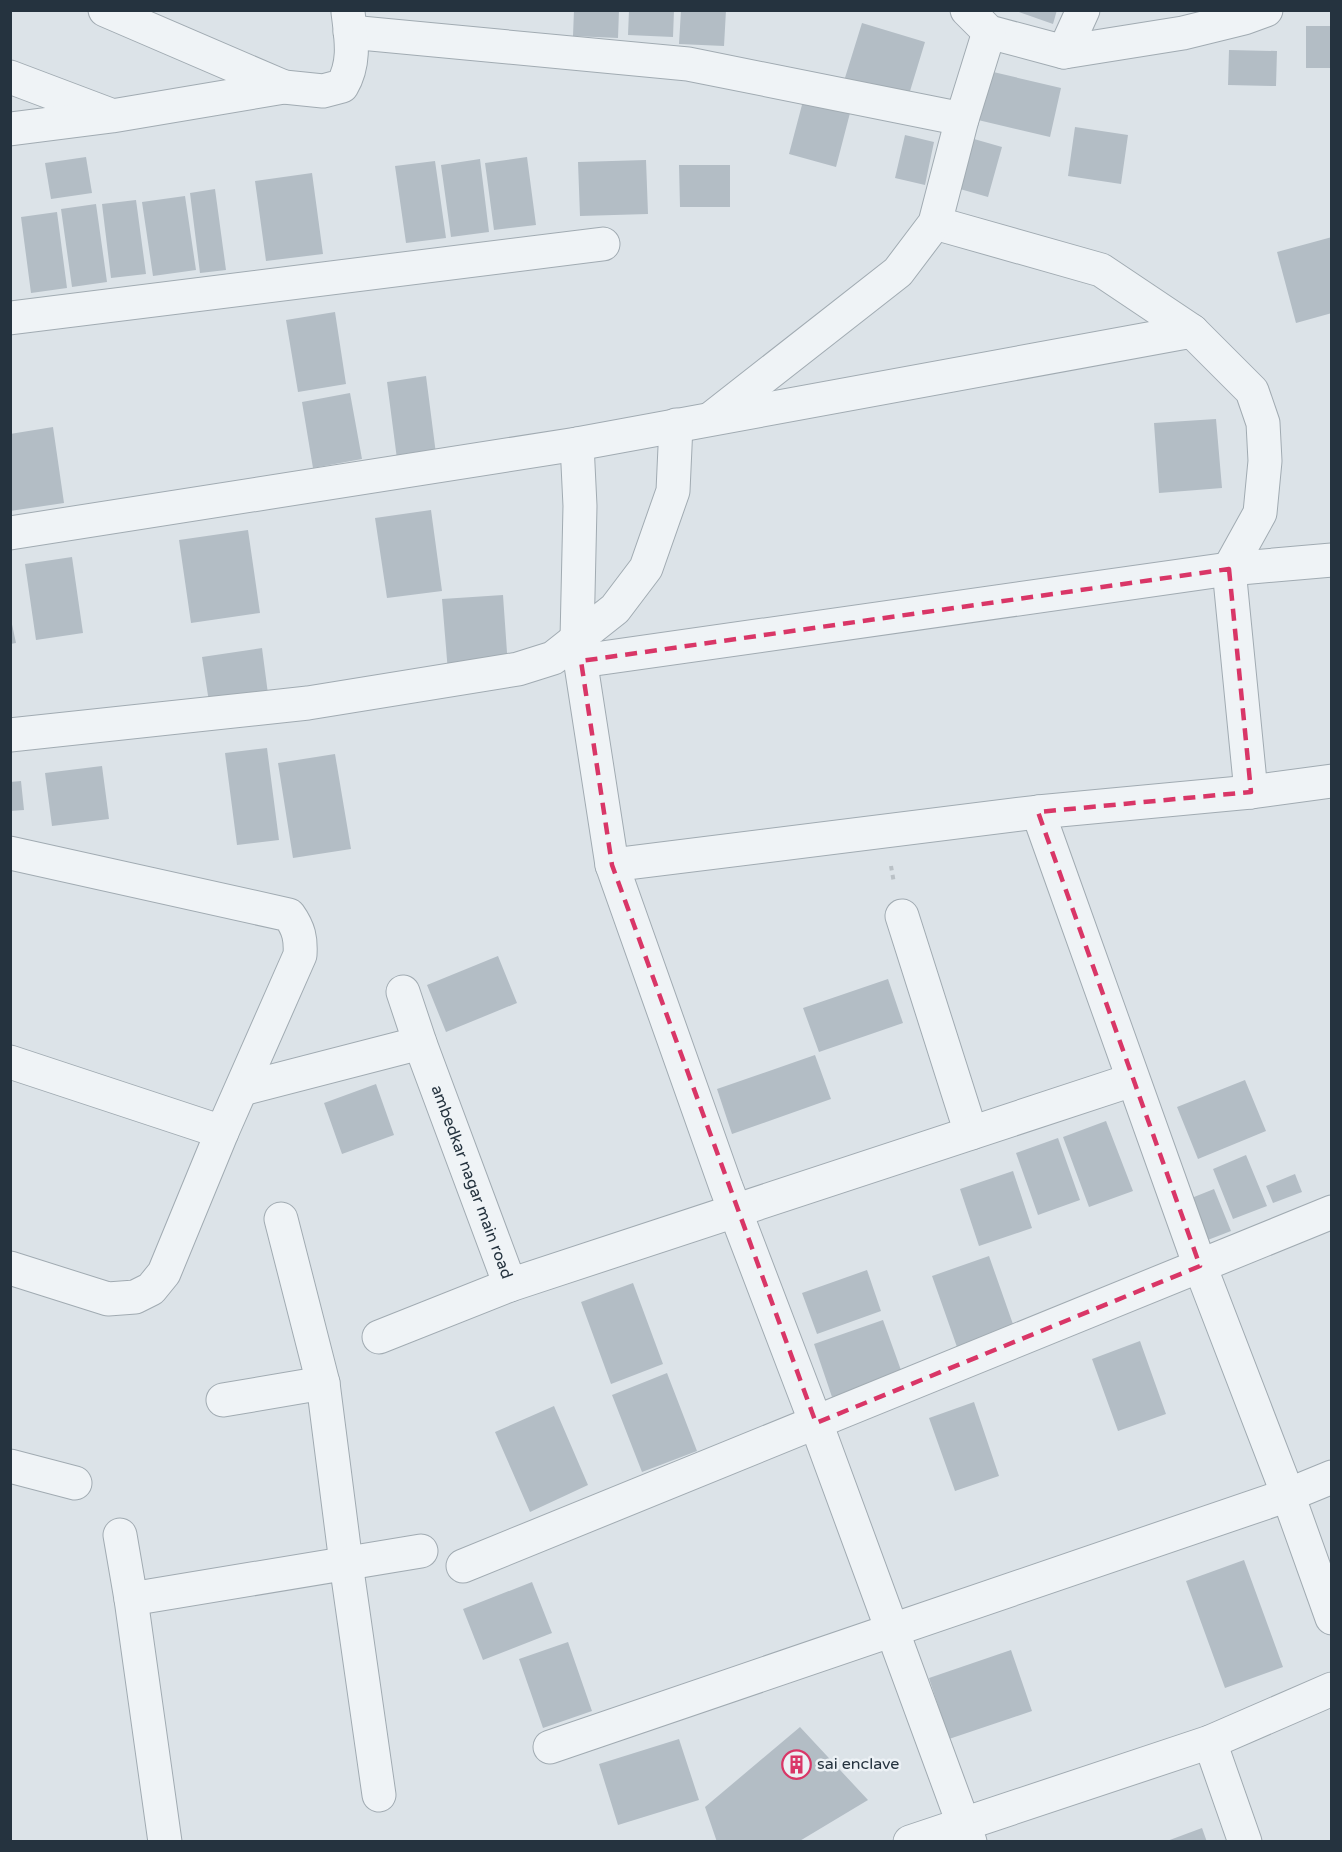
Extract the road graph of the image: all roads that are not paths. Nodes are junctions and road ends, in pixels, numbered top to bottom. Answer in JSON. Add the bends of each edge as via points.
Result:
{"nodes":[{"id":1,"x":105,"y":10,"type":"edge"},
{"id":2,"x":1083,"y":10,"type":"edge"},
{"id":3,"x":1266,"y":10,"type":"edge"},
{"id":4,"x":349,"y":21,"type":"edge"},
{"id":5,"x":978,"y":21,"type":"edge"},
{"id":6,"x":1064,"y":52,"type":"junction"},
{"id":7,"x":10,"y":77,"type":"edge"},
{"id":8,"x":284,"y":87,"type":"junction"},
{"id":9,"x":112,"y":116,"type":"junction"},
{"id":10,"x":962,"y":119,"type":"junction"},
{"id":11,"x":10,"y":129,"type":"edge"},
{"id":12,"x":935,"y":223,"type":"junction"},
{"id":13,"x":603,"y":244,"type":"dead end"},
{"id":14,"x":10,"y":318,"type":"edge"},
{"id":15,"x":1192,"y":331,"type":"junction"},
{"id":16,"x":709,"y":420,"type":"junction"},
{"id":17,"x":676,"y":425,"type":"junction"},
{"id":18,"x":577,"y":444,"type":"junction"},
{"id":19,"x":10,"y":533,"type":"edge"},
{"id":20,"x":1332,"y":560,"type":"edge"},
{"id":21,"x":1228,"y":569,"type":"junction"},
{"id":22,"x":579,"y":650,"type":"junction"},
{"id":23,"x":10,"y":735,"type":"edge"},
{"id":24,"x":1332,"y":781,"type":"edge"},
{"id":25,"x":1251,"y":792,"type":"junction"},
{"id":26,"x":1038,"y":812,"type":"junction"},
{"id":27,"x":10,"y":853,"type":"edge"},
{"id":28,"x":612,"y":865,"type":"junction"},
{"id":29,"x":902,"y":916,"type":"road end"},
{"id":30,"x":403,"y":992,"type":"dead end"},
{"id":31,"x":420,"y":1043,"type":"junction"},
{"id":32,"x":10,"y":1062,"type":"edge"},
{"id":33,"x":1132,"y":1080,"type":"junction"},
{"id":34,"x":242,"y":1089,"type":"junction"},
{"id":35,"x":222,"y":1132,"type":"junction"},
{"id":36,"x":971,"y":1133,"type":"junction"},
{"id":37,"x":735,"y":1211,"type":"junction"},
{"id":38,"x":1332,"y":1212,"type":"edge"},
{"id":39,"x":281,"y":1219,"type":"dead end"},
{"id":40,"x":1200,"y":1266,"type":"junction"},
{"id":41,"x":10,"y":1268,"type":"edge"},
{"id":42,"x":510,"y":1285,"type":"junction"},
{"id":43,"x":379,"y":1337,"type":"dead end"},
{"id":44,"x":323,"y":1383,"type":"junction"},
{"id":45,"x":224,"y":1400,"type":"dead end"},
{"id":46,"x":816,"y":1423,"type":"junction"},
{"id":47,"x":10,"y":1466,"type":"edge"},
{"id":48,"x":1332,"y":1477,"type":"edge"},
{"id":49,"x":75,"y":1483,"type":"dead end"},
{"id":50,"x":1288,"y":1495,"type":"junction"},
{"id":51,"x":120,"y":1535,"type":"dead end"},
{"id":52,"x":420,"y":1551,"type":"dead end"},
{"id":53,"x":346,"y":1563,"type":"junction"},
{"id":54,"x":463,"y":1566,"type":"dead end"},
{"id":55,"x":131,"y":1599,"type":"junction"},
{"id":56,"x":1332,"y":1618,"type":"edge"},
{"id":57,"x":891,"y":1630,"type":"junction"},
{"id":58,"x":1332,"y":1689,"type":"edge"},
{"id":59,"x":1210,"y":1742,"type":"junction"},
{"id":60,"x":550,"y":1747,"type":"dead end"},
{"id":61,"x":379,"y":1795,"type":"dead end"},
{"id":62,"x":966,"y":1832,"type":"edge"},
{"id":63,"x":165,"y":1842,"type":"edge"},
{"id":64,"x":910,"y":1842,"type":"edge"},
{"id":65,"x":1245,"y":1842,"type":"edge"}],
"edges":[{"from":1,"to":8,"type":"street"},
{"from":2,"to":6,"type":"street"},
{"from":3,"to":6,"type":"street","via":[[1183,33]]},
{"from":4,"to":8,"type":"street","via":[[352,58],[342,86],[323,91]]},
{"from":4,"to":10,"type":"street","via":[[688,64]]},
{"from":5,"to":6,"type":"street"},
{"from":5,"to":10,"type":"street"},
{"from":7,"to":9,"type":"street"},
{"from":8,"to":9,"type":"street"},
{"from":9,"to":11,"type":"street"},
{"from":10,"to":12,"type":"street"},
{"from":12,"to":15,"type":"street","via":[[1101,270]]},
{"from":12,"to":16,"type":"street","via":[[898,272]]},
{"from":13,"to":14,"type":"street"},
{"from":15,"to":16,"type":"street"},
{"from":15,"to":21,"type":"street","via":[[1252,391],[1263,423],[1265,461],[1260,513]]},
{"from":16,"to":17,"type":"street"},
{"from":17,"to":18,"type":"street"},
{"from":17,"to":22,"type":"street","via":[[673,491],[646,568]]},
{"from":18,"to":19,"type":"street"},
{"from":18,"to":22,"type":"street"},
{"from":20,"to":21,"type":"street"},
{"from":21,"to":22,"type":"street"},
{"from":21,"to":25,"type":"street"},
{"from":22,"to":23,"type":"street","via":[[518,669],[308,703]]},
{"from":22,"to":28,"type":"street"},
{"from":24,"to":25,"type":"street"},
{"from":25,"to":26,"type":"street"},
{"from":26,"to":28,"type":"street"},
{"from":26,"to":33,"type":"street"},
{"from":27,"to":34,"type":"street","via":[[290,915],[301,939],[300,955]]},
{"from":28,"to":37,"type":"street"},
{"from":29,"to":36,"type":"street"},
{"from":30,"to":31,"type":"street","name":"ambedkar nagar main road"},
{"from":31,"to":34,"type":"street"},
{"from":31,"to":42,"type":"street","name":"ambedkar nagar main road"},
{"from":32,"to":35,"type":"street"},
{"from":33,"to":36,"type":"street","name":"ambedkar nagar main road"},
{"from":33,"to":40,"type":"street"},
{"from":34,"to":35,"type":"street"},
{"from":35,"to":41,"type":"street","via":[[164,1273],[151,1289],[135,1297],[108,1299]]},
{"from":36,"to":37,"type":"street","name":"ambedkar nagar main road"},
{"from":37,"to":42,"type":"street","name":"ambedkar nagar main road"},
{"from":37,"to":46,"type":"street"},
{"from":38,"to":40,"type":"street"},
{"from":39,"to":44,"type":"street"},
{"from":40,"to":46,"type":"street"},
{"from":40,"to":50,"type":"street"},
{"from":42,"to":43,"type":"street"},
{"from":44,"to":45,"type":"street"},
{"from":44,"to":53,"type":"street"},
{"from":46,"to":54,"type":"street"},
{"from":46,"to":57,"type":"street"},
{"from":47,"to":49,"type":"street"},
{"from":48,"to":50,"type":"street"},
{"from":50,"to":56,"type":"street"},
{"from":50,"to":57,"type":"street"},
{"from":51,"to":55,"type":"street"},
{"from":52,"to":53,"type":"street"},
{"from":53,"to":55,"type":"street"},
{"from":53,"to":61,"type":"street"},
{"from":55,"to":63,"type":"street"},
{"from":57,"to":60,"type":"street"},
{"from":57,"to":62,"type":"street"},
{"from":58,"to":59,"type":"street"},
{"from":59,"to":62,"type":"street"},
{"from":59,"to":65,"type":"street"},
{"from":62,"to":64,"type":"street"}]}
